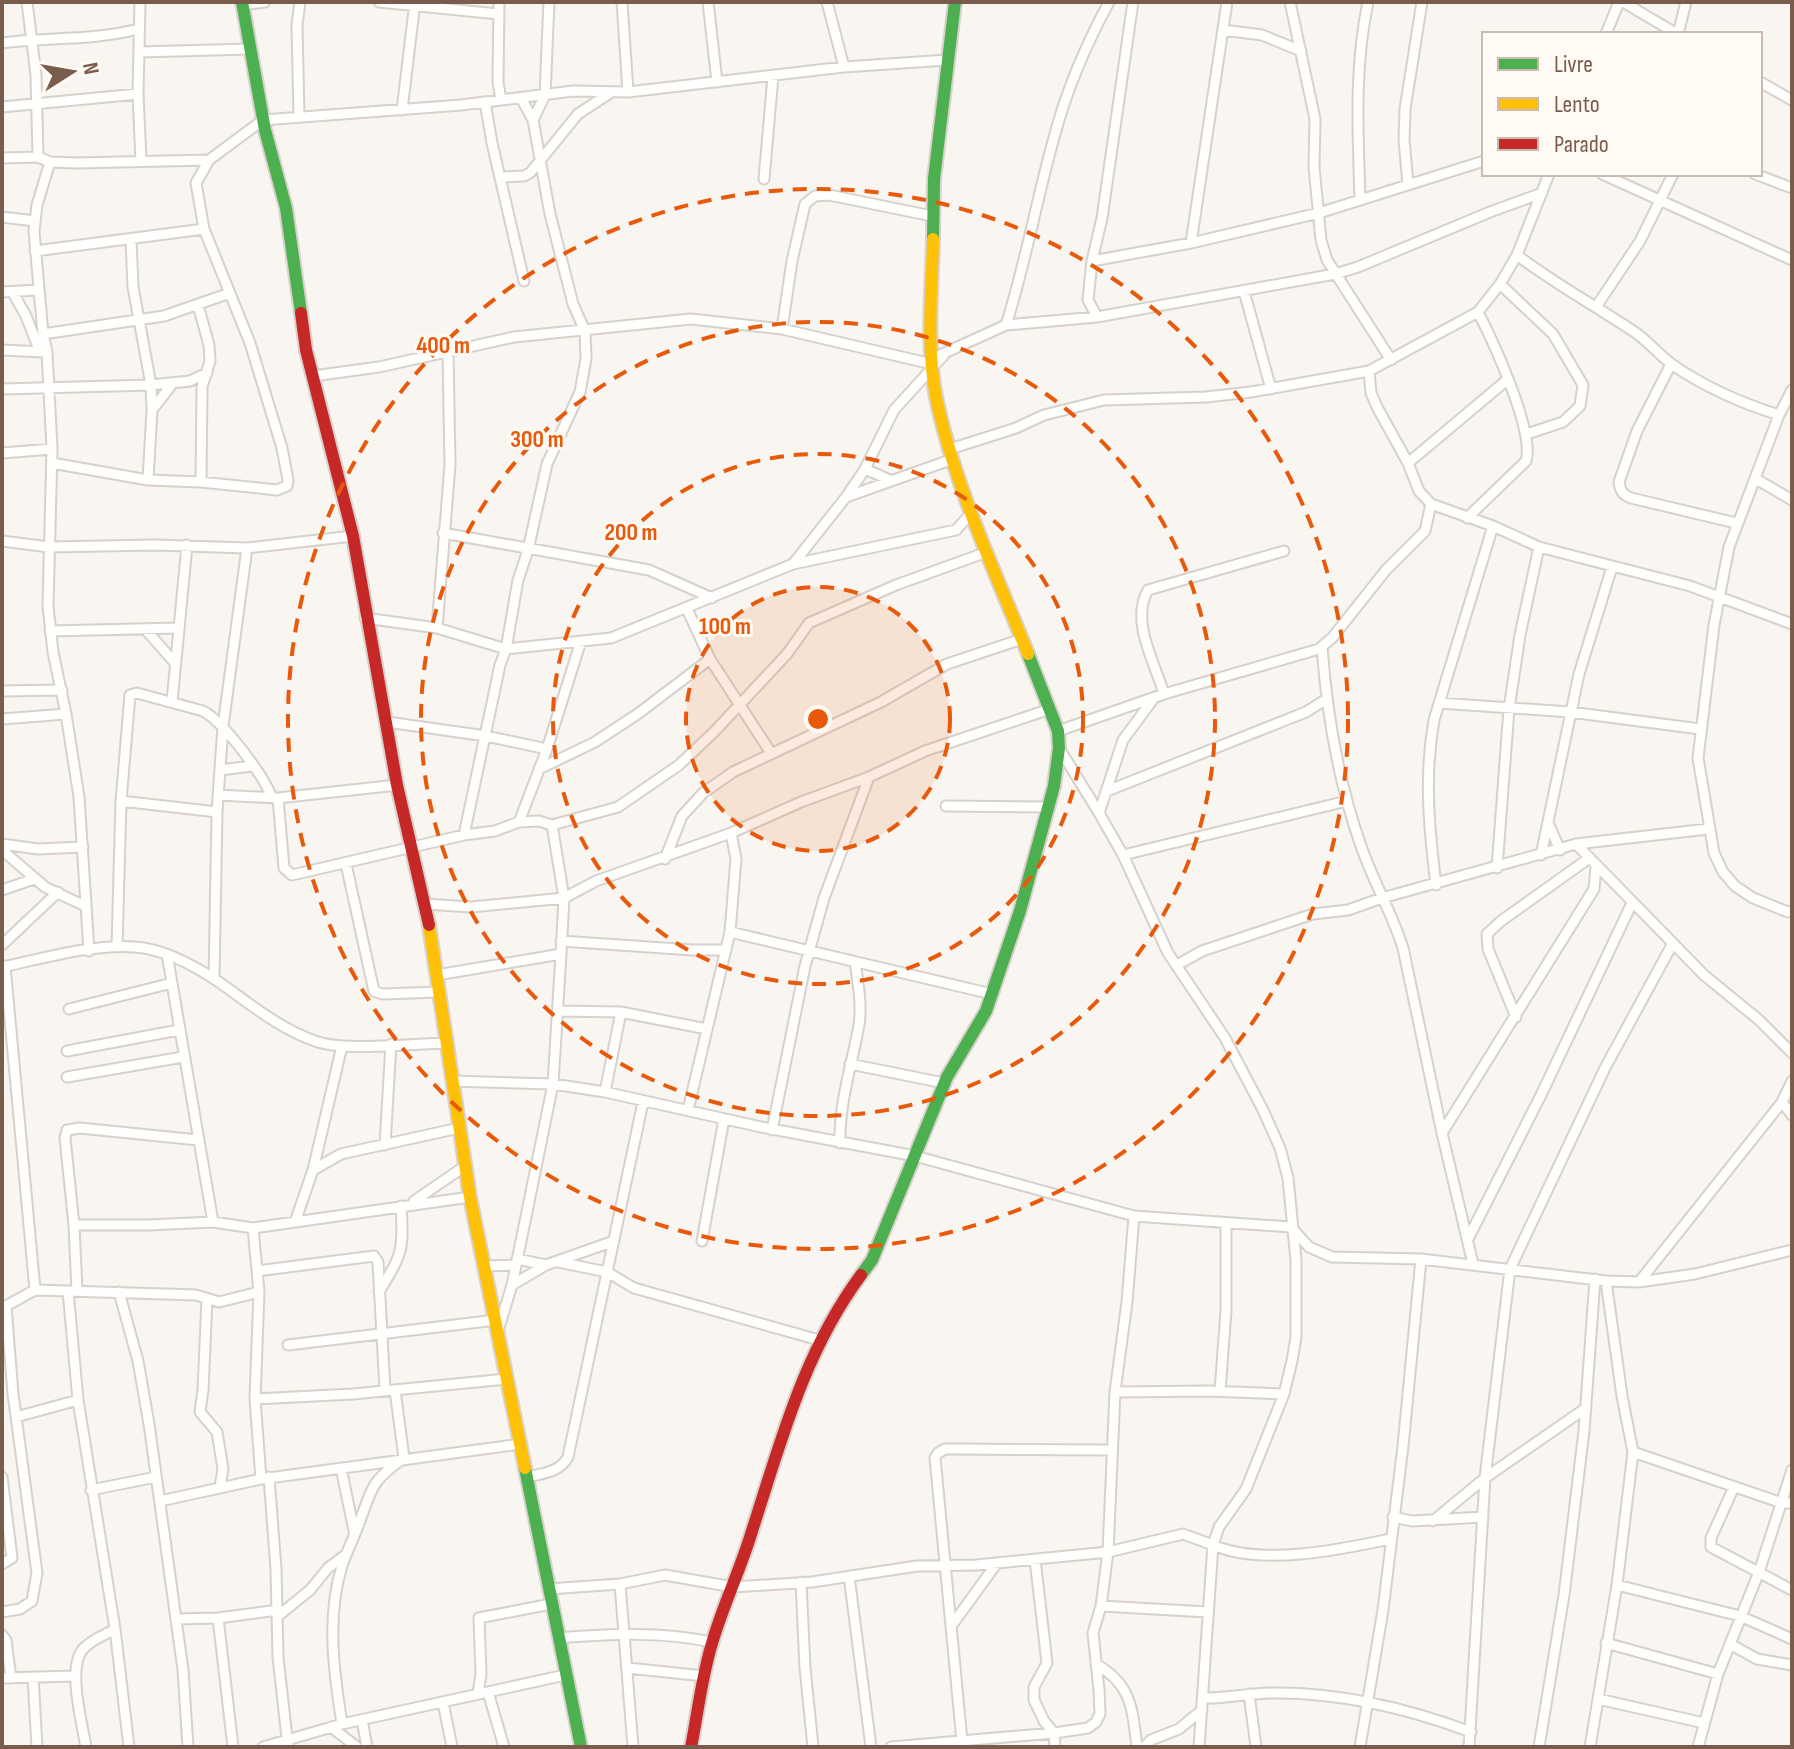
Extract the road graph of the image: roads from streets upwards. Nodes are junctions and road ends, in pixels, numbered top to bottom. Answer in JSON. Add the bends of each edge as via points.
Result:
{"nodes":[{"id":1,"x":27,"y":2,"type":"edge"},
{"id":2,"x":140,"y":2,"type":"edge"},
{"id":3,"x":265,"y":2,"type":"edge"},
{"id":4,"x":300,"y":2,"type":"edge"},
{"id":5,"x":379,"y":2,"type":"edge"},
{"id":6,"x":499,"y":2,"type":"edge"},
{"id":7,"x":549,"y":2,"type":"edge"},
{"id":8,"x":622,"y":2,"type":"edge"},
{"id":9,"x":708,"y":2,"type":"edge"},
{"id":10,"x":827,"y":2,"type":"edge"},
{"id":11,"x":955,"y":2,"type":"edge"},
{"id":12,"x":1109,"y":2,"type":"edge"},
{"id":13,"x":1133,"y":2,"type":"edge"},
{"id":14,"x":1227,"y":2,"type":"edge"},
{"id":15,"x":1290,"y":2,"type":"edge"},
{"id":16,"x":1368,"y":2,"type":"edge"},
{"id":17,"x":1422,"y":2,"type":"edge"},
{"id":18,"x":1621,"y":2,"type":"edge"},
{"id":19,"x":1686,"y":2,"type":"edge"},
{"id":20,"x":415,"y":3,"type":"edge"},
{"id":21,"x":242,"y":4,"type":"edge"},
{"id":22,"x":498,"y":14,"type":"junction"},
{"id":23,"x":138,"y":29,"type":"junction"},
{"id":24,"x":1223,"y":30,"type":"junction"},
{"id":25,"x":1607,"y":32,"type":"edge"},
{"id":26,"x":1674,"y":32,"type":"edge"},
{"id":27,"x":1678,"y":32,"type":"edge"},
{"id":28,"x":31,"y":39,"type":"junction"},
{"id":29,"x":2,"y":43,"type":"edge"},
{"id":30,"x":250,"y":49,"type":"junction"},
{"id":31,"x":1301,"y":51,"type":"junction"},
{"id":32,"x":139,"y":52,"type":"junction"},
{"id":33,"x":947,"y":60,"type":"junction"},
{"id":34,"x":844,"y":67,"type":"junction"},
{"id":35,"x":773,"y":76,"type":"junction"},
{"id":36,"x":717,"y":82,"type":"junction"},
{"id":37,"x":1762,"y":83,"type":"edge"},
{"id":38,"x":612,"y":92,"type":"junction"},
{"id":39,"x":628,"y":92,"type":"junction"},
{"id":40,"x":138,"y":94,"type":"junction"},
{"id":41,"x":545,"y":95,"type":"junction"},
{"id":42,"x":521,"y":98,"type":"junction"},
{"id":43,"x":501,"y":100,"type":"junction"},
{"id":44,"x":1792,"y":100,"type":"edge"},
{"id":45,"x":485,"y":102,"type":"junction"},
{"id":46,"x":37,"y":103,"type":"junction"},
{"id":47,"x":2,"y":107,"type":"edge"},
{"id":48,"x":402,"y":110,"type":"junction"},
{"id":49,"x":299,"y":116,"type":"junction"},
{"id":50,"x":263,"y":120,"type":"junction"},
{"id":51,"x":533,"y":120,"type":"junction"},
{"id":52,"x":38,"y":157,"type":"junction"},
{"id":53,"x":2,"y":158,"type":"edge"},
{"id":54,"x":209,"y":160,"type":"junction"},
{"id":55,"x":141,"y":161,"type":"junction"},
{"id":56,"x":540,"y":161,"type":"junction"},
{"id":57,"x":50,"y":162,"type":"junction"},
{"id":58,"x":1482,"y":162,"type":"edge"},
{"id":59,"x":1548,"y":176,"type":"edge"},
{"id":60,"x":1607,"y":176,"type":"edge"},
{"id":61,"x":1672,"y":176,"type":"edge"},
{"id":62,"x":1760,"y":176,"type":"edge"},
{"id":63,"x":501,"y":177,"type":"junction"},
{"id":64,"x":764,"y":179,"type":"dead end"},
{"id":65,"x":1408,"y":184,"type":"junction"},
{"id":66,"x":1792,"y":188,"type":"edge"},
{"id":67,"x":1542,"y":193,"type":"junction"},
{"id":68,"x":1360,"y":199,"type":"junction"},
{"id":69,"x":1662,"y":200,"type":"junction"},
{"id":70,"x":1319,"y":213,"type":"junction"},
{"id":71,"x":932,"y":216,"type":"junction"},
{"id":72,"x":2,"y":217,"type":"edge"},
{"id":73,"x":35,"y":221,"type":"junction"},
{"id":74,"x":204,"y":229,"type":"junction"},
{"id":75,"x":131,"y":240,"type":"junction"},
{"id":76,"x":1191,"y":243,"type":"junction"},
{"id":77,"x":35,"y":251,"type":"junction"},
{"id":78,"x":1517,"y":255,"type":"junction"},
{"id":79,"x":1792,"y":260,"type":"edge"},
{"id":80,"x":1092,"y":261,"type":"junction"},
{"id":81,"x":1335,"y":274,"type":"junction"},
{"id":82,"x":524,"y":281,"type":"dead end"},
{"id":83,"x":1500,"y":284,"type":"junction"},
{"id":84,"x":39,"y":290,"type":"junction"},
{"id":85,"x":1244,"y":291,"type":"junction"},
{"id":86,"x":2,"y":292,"type":"edge"},
{"id":87,"x":13,"y":293,"type":"junction"},
{"id":88,"x":230,"y":293,"type":"junction"},
{"id":89,"x":1088,"y":300,"type":"junction"},
{"id":90,"x":198,"y":305,"type":"junction"},
{"id":91,"x":1596,"y":307,"type":"junction"},
{"id":92,"x":1478,"y":312,"type":"junction"},
{"id":93,"x":1097,"y":317,"type":"junction"},
{"id":94,"x":1076,"y":319,"type":"junction"},
{"id":95,"x":138,"y":320,"type":"junction"},
{"id":96,"x":1006,"y":325,"type":"junction"},
{"id":97,"x":782,"y":329,"type":"junction"},
{"id":98,"x":585,"y":331,"type":"junction"},
{"id":99,"x":43,"y":334,"type":"junction"},
{"id":100,"x":2,"y":350,"type":"edge"},
{"id":101,"x":448,"y":351,"type":"junction"},
{"id":102,"x":43,"y":352,"type":"junction"},
{"id":103,"x":935,"y":360,"type":"junction"},
{"id":104,"x":1391,"y":360,"type":"junction"},
{"id":105,"x":1671,"y":364,"type":"junction"},
{"id":106,"x":1369,"y":371,"type":"junction"},
{"id":107,"x":207,"y":373,"type":"junction"},
{"id":108,"x":313,"y":376,"type":"junction"},
{"id":109,"x":1507,"y":380,"type":"junction"},
{"id":110,"x":190,"y":381,"type":"junction"},
{"id":111,"x":173,"y":383,"type":"junction"},
{"id":112,"x":151,"y":385,"type":"junction"},
{"id":113,"x":49,"y":387,"type":"junction"},
{"id":114,"x":202,"y":387,"type":"junction"},
{"id":115,"x":2,"y":389,"type":"edge"},
{"id":116,"x":1271,"y":389,"type":"junction"},
{"id":117,"x":1792,"y":390,"type":"edge"},
{"id":118,"x":152,"y":410,"type":"junction"},
{"id":119,"x":1779,"y":415,"type":"junction"},
{"id":120,"x":1527,"y":434,"type":"junction"},
{"id":121,"x":52,"y":449,"type":"junction"},
{"id":122,"x":2,"y":453,"type":"edge"},
{"id":123,"x":952,"y":454,"type":"junction"},
{"id":124,"x":52,"y":463,"type":"junction"},
{"id":125,"x":1408,"y":463,"type":"junction"},
{"id":126,"x":865,"y":469,"type":"junction"},
{"id":127,"x":1756,"y":479,"type":"junction"},
{"id":128,"x":148,"y":480,"type":"junction"},
{"id":129,"x":890,"y":480,"type":"junction"},
{"id":130,"x":201,"y":482,"type":"junction"},
{"id":131,"x":846,"y":497,"type":"junction"},
{"id":132,"x":1792,"y":500,"type":"edge"},
{"id":133,"x":1431,"y":504,"type":"junction"},
{"id":134,"x":974,"y":518,"type":"junction"},
{"id":135,"x":1467,"y":518,"type":"junction"},
{"id":136,"x":1736,"y":523,"type":"junction"},
{"id":137,"x":1493,"y":526,"type":"junction"},
{"id":138,"x":443,"y":533,"type":"junction"},
{"id":139,"x":353,"y":536,"type":"junction"},
{"id":140,"x":2,"y":541,"type":"edge"},
{"id":141,"x":187,"y":545,"type":"junction"},
{"id":142,"x":49,"y":547,"type":"junction"},
{"id":143,"x":1539,"y":547,"type":"junction"},
{"id":144,"x":247,"y":548,"type":"junction"},
{"id":145,"x":528,"y":550,"type":"junction"},
{"id":146,"x":1284,"y":551,"type":"dead end"},
{"id":147,"x":987,"y":552,"type":"junction"},
{"id":148,"x":793,"y":564,"type":"junction"},
{"id":149,"x":1612,"y":567,"type":"junction"},
{"id":150,"x":1720,"y":596,"type":"junction"},
{"id":151,"x":712,"y":598,"type":"junction"},
{"id":152,"x":687,"y":609,"type":"junction"},
{"id":153,"x":365,"y":618,"type":"junction"},
{"id":154,"x":1792,"y":624,"type":"edge"},
{"id":155,"x":160,"y":628,"type":"junction"},
{"id":156,"x":178,"y":628,"type":"junction"},
{"id":157,"x":437,"y":628,"type":"junction"},
{"id":158,"x":145,"y":629,"type":"junction"},
{"id":159,"x":50,"y":631,"type":"junction"},
{"id":160,"x":1022,"y":639,"type":"junction"},
{"id":161,"x":581,"y":641,"type":"junction"},
{"id":162,"x":177,"y":642,"type":"junction"},
{"id":163,"x":1322,"y":647,"type":"junction"},
{"id":164,"x":506,"y":649,"type":"junction"},
{"id":165,"x":710,"y":659,"type":"junction"},
{"id":166,"x":175,"y":663,"type":"junction"},
{"id":167,"x":62,"y":690,"type":"junction"},
{"id":168,"x":2,"y":691,"type":"edge"},
{"id":169,"x":1159,"y":696,"type":"junction"},
{"id":170,"x":1325,"y":700,"type":"junction"},
{"id":171,"x":172,"y":702,"type":"junction"},
{"id":172,"x":739,"y":703,"type":"junction"},
{"id":173,"x":1439,"y":703,"type":"junction"},
{"id":174,"x":1050,"y":709,"type":"junction"},
{"id":175,"x":1509,"y":709,"type":"junction"},
{"id":176,"x":1570,"y":712,"type":"junction"},
{"id":177,"x":66,"y":714,"type":"junction"},
{"id":178,"x":2,"y":719,"type":"edge"},
{"id":179,"x":387,"y":722,"type":"junction"},
{"id":180,"x":223,"y":726,"type":"junction"},
{"id":181,"x":1700,"y":729,"type":"junction"},
{"id":182,"x":1058,"y":731,"type":"junction"},
{"id":183,"x":486,"y":736,"type":"junction"},
{"id":184,"x":1059,"y":748,"type":"junction"},
{"id":185,"x":547,"y":749,"type":"junction"},
{"id":186,"x":771,"y":753,"type":"junction"},
{"id":187,"x":252,"y":766,"type":"junction"},
{"id":188,"x":539,"y":769,"type":"junction"},
{"id":189,"x":220,"y":770,"type":"junction"},
{"id":190,"x":869,"y":777,"type":"junction"},
{"id":191,"x":397,"y":785,"type":"junction"},
{"id":192,"x":1107,"y":791,"type":"junction"},
{"id":193,"x":218,"y":795,"type":"junction"},
{"id":194,"x":275,"y":798,"type":"junction"},
{"id":195,"x":121,"y":801,"type":"junction"},
{"id":196,"x":1347,"y":801,"type":"junction"},
{"id":197,"x":527,"y":803,"type":"junction"},
{"id":198,"x":946,"y":806,"type":"dead end"},
{"id":199,"x":1048,"y":807,"type":"junction"},
{"id":200,"x":217,"y":812,"type":"junction"},
{"id":201,"x":1099,"y":813,"type":"junction"},
{"id":202,"x":539,"y":821,"type":"junction"},
{"id":203,"x":519,"y":822,"type":"junction"},
{"id":204,"x":552,"y":825,"type":"junction"},
{"id":205,"x":1549,"y":825,"type":"junction"},
{"id":206,"x":1708,"y":829,"type":"junction"},
{"id":207,"x":731,"y":833,"type":"junction"},
{"id":208,"x":464,"y":835,"type":"junction"},
{"id":209,"x":1576,"y":844,"type":"junction"},
{"id":210,"x":2,"y":847,"type":"edge"},
{"id":211,"x":83,"y":847,"type":"junction"},
{"id":212,"x":413,"y":848,"type":"junction"},
{"id":213,"x":1560,"y":850,"type":"junction"},
{"id":214,"x":1123,"y":855,"type":"junction"},
{"id":215,"x":1541,"y":855,"type":"junction"},
{"id":216,"x":665,"y":859,"type":"junction"},
{"id":217,"x":1588,"y":859,"type":"junction"},
{"id":218,"x":346,"y":864,"type":"junction"},
{"id":219,"x":1596,"y":867,"type":"junction"},
{"id":220,"x":1497,"y":868,"type":"junction"},
{"id":221,"x":34,"y":879,"type":"junction"},
{"id":222,"x":1613,"y":884,"type":"junction"},
{"id":223,"x":1436,"y":885,"type":"junction"},
{"id":224,"x":1594,"y":889,"type":"junction"},
{"id":225,"x":2,"y":890,"type":"edge"},
{"id":226,"x":58,"y":892,"type":"junction"},
{"id":227,"x":564,"y":898,"type":"junction"},
{"id":228,"x":1382,"y":898,"type":"junction"},
{"id":229,"x":1632,"y":903,"type":"junction"},
{"id":230,"x":426,"y":904,"type":"junction"},
{"id":231,"x":85,"y":906,"type":"junction"},
{"id":232,"x":1792,"y":911,"type":"edge"},
{"id":233,"x":730,"y":932,"type":"junction"},
{"id":234,"x":561,"y":941,"type":"junction"},
{"id":235,"x":1673,"y":943,"type":"junction"},
{"id":236,"x":2,"y":945,"type":"edge"},
{"id":237,"x":117,"y":947,"type":"junction"},
{"id":238,"x":726,"y":950,"type":"junction"},
{"id":239,"x":89,"y":951,"type":"junction"},
{"id":240,"x":809,"y":953,"type":"junction"},
{"id":241,"x":167,"y":954,"type":"junction"},
{"id":242,"x":561,"y":954,"type":"junction"},
{"id":243,"x":855,"y":962,"type":"junction"},
{"id":244,"x":1177,"y":965,"type":"junction"},
{"id":245,"x":4,"y":966,"type":"edge"},
{"id":246,"x":437,"y":975,"type":"junction"},
{"id":247,"x":214,"y":979,"type":"junction"},
{"id":248,"x":172,"y":983,"type":"junction"},
{"id":249,"x":440,"y":992,"type":"junction"},
{"id":250,"x":992,"y":994,"type":"junction"},
{"id":251,"x":69,"y":1009,"type":"dead end"},
{"id":252,"x":559,"y":1011,"type":"junction"},
{"id":253,"x":621,"y":1012,"type":"junction"},
{"id":254,"x":1516,"y":1017,"type":"junction"},
{"id":255,"x":707,"y":1029,"type":"junction"},
{"id":256,"x":179,"y":1030,"type":"junction"},
{"id":257,"x":446,"y":1043,"type":"junction"},
{"id":258,"x":391,"y":1044,"type":"junction"},
{"id":259,"x":342,"y":1046,"type":"junction"},
{"id":260,"x":67,"y":1051,"type":"dead end"},
{"id":261,"x":1792,"y":1053,"type":"edge"},
{"id":262,"x":183,"y":1057,"type":"junction"},
{"id":263,"x":850,"y":1064,"type":"junction"},
{"id":264,"x":67,"y":1077,"type":"dead end"},
{"id":265,"x":452,"y":1081,"type":"junction"},
{"id":266,"x":1792,"y":1081,"type":"edge"},
{"id":267,"x":944,"y":1083,"type":"junction"},
{"id":268,"x":553,"y":1084,"type":"junction"},
{"id":269,"x":605,"y":1092,"type":"junction"},
{"id":270,"x":643,"y":1102,"type":"junction"},
{"id":271,"x":1782,"y":1102,"type":"junction"},
{"id":272,"x":688,"y":1110,"type":"junction"},
{"id":273,"x":1792,"y":1115,"type":"edge"},
{"id":274,"x":724,"y":1119,"type":"junction"},
{"id":275,"x":459,"y":1128,"type":"junction"},
{"id":276,"x":772,"y":1130,"type":"junction"},
{"id":277,"x":1442,"y":1133,"type":"junction"},
{"id":278,"x":198,"y":1140,"type":"junction"},
{"id":279,"x":840,"y":1143,"type":"junction"},
{"id":280,"x":385,"y":1145,"type":"junction"},
{"id":281,"x":317,"y":1147,"type":"junction"},
{"id":282,"x":341,"y":1154,"type":"junction"},
{"id":283,"x":915,"y":1156,"type":"junction"},
{"id":284,"x":465,"y":1166,"type":"junction"},
{"id":285,"x":313,"y":1170,"type":"junction"},
{"id":286,"x":470,"y":1197,"type":"junction"},
{"id":287,"x":406,"y":1204,"type":"junction"},
{"id":288,"x":1134,"y":1216,"type":"junction"},
{"id":289,"x":213,"y":1222,"type":"junction"},
{"id":290,"x":295,"y":1222,"type":"junction"},
{"id":291,"x":1226,"y":1224,"type":"junction"},
{"id":292,"x":74,"y":1225,"type":"junction"},
{"id":293,"x":1291,"y":1227,"type":"junction"},
{"id":294,"x":253,"y":1228,"type":"junction"},
{"id":295,"x":1468,"y":1239,"type":"junction"},
{"id":296,"x":614,"y":1241,"type":"junction"},
{"id":297,"x":702,"y":1241,"type":"dead end"},
{"id":298,"x":1792,"y":1250,"type":"edge"},
{"id":299,"x":1421,"y":1259,"type":"junction"},
{"id":300,"x":516,"y":1262,"type":"junction"},
{"id":301,"x":558,"y":1262,"type":"junction"},
{"id":302,"x":1473,"y":1264,"type":"junction"},
{"id":303,"x":546,"y":1265,"type":"junction"},
{"id":304,"x":484,"y":1266,"type":"junction"},
{"id":305,"x":1510,"y":1269,"type":"junction"},
{"id":306,"x":257,"y":1271,"type":"junction"},
{"id":307,"x":607,"y":1272,"type":"junction"},
{"id":308,"x":1600,"y":1280,"type":"junction"},
{"id":309,"x":1639,"y":1282,"type":"junction"},
{"id":310,"x":512,"y":1285,"type":"junction"},
{"id":311,"x":35,"y":1290,"type":"junction"},
{"id":312,"x":72,"y":1291,"type":"junction"},
{"id":313,"x":119,"y":1292,"type":"junction"},
{"id":314,"x":259,"y":1292,"type":"junction"},
{"id":315,"x":379,"y":1292,"type":"junction"},
{"id":316,"x":207,"y":1299,"type":"junction"},
{"id":317,"x":4,"y":1307,"type":"edge"},
{"id":318,"x":497,"y":1325,"type":"junction"},
{"id":319,"x":381,"y":1333,"type":"junction"},
{"id":320,"x":819,"y":1340,"type":"junction"},
{"id":321,"x":288,"y":1345,"type":"dead end"},
{"id":322,"x":507,"y":1379,"type":"junction"},
{"id":323,"x":390,"y":1390,"type":"junction"},
{"id":324,"x":1220,"y":1391,"type":"junction"},
{"id":325,"x":1115,"y":1392,"type":"junction"},
{"id":326,"x":1284,"y":1394,"type":"junction"},
{"id":327,"x":255,"y":1399,"type":"junction"},
{"id":328,"x":78,"y":1400,"type":"junction"},
{"id":329,"x":1586,"y":1408,"type":"junction"},
{"id":330,"x":16,"y":1417,"type":"junction"},
{"id":331,"x":521,"y":1444,"type":"junction"},
{"id":332,"x":1111,"y":1450,"type":"junction"},
{"id":333,"x":1633,"y":1452,"type":"junction"},
{"id":334,"x":404,"y":1458,"type":"junction"},
{"id":335,"x":341,"y":1468,"type":"junction"},
{"id":336,"x":1792,"y":1470,"type":"edge"},
{"id":337,"x":2,"y":1477,"type":"edge"},
{"id":338,"x":156,"y":1477,"type":"junction"},
{"id":339,"x":528,"y":1477,"type":"junction"},
{"id":340,"x":265,"y":1478,"type":"junction"},
{"id":341,"x":1485,"y":1478,"type":"junction"},
{"id":342,"x":220,"y":1487,"type":"junction"},
{"id":343,"x":1734,"y":1487,"type":"junction"},
{"id":344,"x":91,"y":1490,"type":"junction"},
{"id":345,"x":160,"y":1501,"type":"junction"},
{"id":346,"x":1787,"y":1503,"type":"edge"},
{"id":347,"x":1393,"y":1517,"type":"junction"},
{"id":348,"x":1483,"y":1517,"type":"junction"},
{"id":349,"x":1412,"y":1521,"type":"junction"},
{"id":350,"x":1433,"y":1521,"type":"junction"},
{"id":351,"x":355,"y":1534,"type":"junction"},
{"id":352,"x":1390,"y":1535,"type":"junction"},
{"id":353,"x":1213,"y":1545,"type":"junction"},
{"id":354,"x":1108,"y":1552,"type":"junction"},
{"id":355,"x":346,"y":1554,"type":"junction"},
{"id":356,"x":1035,"y":1559,"type":"junction"},
{"id":357,"x":997,"y":1563,"type":"junction"},
{"id":358,"x":2,"y":1564,"type":"edge"},
{"id":359,"x":947,"y":1566,"type":"junction"},
{"id":360,"x":1759,"y":1572,"type":"junction"},
{"id":361,"x":849,"y":1576,"type":"junction"},
{"id":362,"x":801,"y":1582,"type":"junction"},
{"id":363,"x":620,"y":1584,"type":"junction"},
{"id":364,"x":1617,"y":1585,"type":"junction"},
{"id":365,"x":733,"y":1587,"type":"junction"},
{"id":366,"x":548,"y":1589,"type":"junction"},
{"id":367,"x":1792,"y":1590,"type":"edge"},
{"id":368,"x":551,"y":1604,"type":"junction"},
{"id":369,"x":1101,"y":1606,"type":"junction"},
{"id":370,"x":2,"y":1612,"type":"edge"},
{"id":371,"x":1208,"y":1612,"type":"junction"},
{"id":372,"x":278,"y":1613,"type":"junction"},
{"id":373,"x":1740,"y":1616,"type":"junction"},
{"id":374,"x":218,"y":1618,"type":"junction"},
{"id":375,"x":176,"y":1619,"type":"junction"},
{"id":376,"x":952,"y":1625,"type":"junction"},
{"id":377,"x":115,"y":1629,"type":"junction"},
{"id":378,"x":625,"y":1633,"type":"junction"},
{"id":379,"x":2,"y":1635,"type":"edge"},
{"id":380,"x":558,"y":1638,"type":"junction"},
{"id":381,"x":1792,"y":1639,"type":"edge"},
{"id":382,"x":712,"y":1642,"type":"junction"},
{"id":383,"x":1606,"y":1643,"type":"junction"},
{"id":384,"x":1730,"y":1644,"type":"junction"},
{"id":385,"x":1096,"y":1664,"type":"junction"},
{"id":386,"x":1792,"y":1665,"type":"edge"},
{"id":387,"x":628,"y":1668,"type":"junction"},
{"id":388,"x":1718,"y":1674,"type":"junction"},
{"id":389,"x":565,"y":1675,"type":"junction"},
{"id":390,"x":75,"y":1676,"type":"junction"},
{"id":391,"x":704,"y":1676,"type":"junction"},
{"id":392,"x":33,"y":1677,"type":"junction"},
{"id":393,"x":6,"y":1678,"type":"edge"},
{"id":394,"x":483,"y":1693,"type":"junction"},
{"id":395,"x":1249,"y":1694,"type":"junction"},
{"id":396,"x":1203,"y":1698,"type":"junction"},
{"id":397,"x":1598,"y":1699,"type":"junction"},
{"id":398,"x":1366,"y":1700,"type":"junction"},
{"id":399,"x":443,"y":1702,"type":"junction"},
{"id":400,"x":1202,"y":1710,"type":"junction"},
{"id":401,"x":362,"y":1720,"type":"junction"},
{"id":402,"x":1704,"y":1723,"type":"junction"},
{"id":403,"x":342,"y":1724,"type":"junction"},
{"id":404,"x":331,"y":1727,"type":"junction"},
{"id":405,"x":1471,"y":1732,"type":"junction"},
{"id":406,"x":1054,"y":1733,"type":"junction"},
{"id":407,"x":962,"y":1741,"type":"junction"},
{"id":408,"x":287,"y":1744,"type":"edge"},
{"id":409,"x":449,"y":1744,"type":"edge"},
{"id":410,"x":37,"y":1747,"type":"edge"},
{"id":411,"x":86,"y":1747,"type":"edge"},
{"id":412,"x":129,"y":1747,"type":"edge"},
{"id":413,"x":188,"y":1747,"type":"edge"},
{"id":414,"x":233,"y":1747,"type":"edge"},
{"id":415,"x":263,"y":1747,"type":"edge"},
{"id":416,"x":357,"y":1747,"type":"edge"},
{"id":417,"x":367,"y":1747,"type":"edge"},
{"id":418,"x":504,"y":1747,"type":"edge"},
{"id":419,"x":581,"y":1747,"type":"edge"},
{"id":420,"x":633,"y":1747,"type":"edge"},
{"id":421,"x":691,"y":1747,"type":"edge"},
{"id":422,"x":813,"y":1747,"type":"edge"},
{"id":423,"x":870,"y":1747,"type":"edge"},
{"id":424,"x":882,"y":1747,"type":"edge"},
{"id":425,"x":891,"y":1747,"type":"edge"},
{"id":426,"x":1055,"y":1747,"type":"edge"},
{"id":427,"x":1137,"y":1747,"type":"edge"},
{"id":428,"x":1144,"y":1747,"type":"edge"},
{"id":429,"x":1199,"y":1747,"type":"edge"},
{"id":430,"x":1256,"y":1747,"type":"edge"},
{"id":431,"x":1360,"y":1747,"type":"edge"},
{"id":432,"x":1469,"y":1747,"type":"edge"},
{"id":433,"x":1539,"y":1747,"type":"edge"},
{"id":434,"x":1590,"y":1747,"type":"edge"},
{"id":435,"x":1698,"y":1747,"type":"edge"}],
"edges":[{"from":1,"to":28,"type":"street"},
{"from":2,"to":23,"type":"street"},
{"from":3,"to":21,"type":"street"},
{"from":4,"to":49,"type":"street"},
{"from":5,"to":20,"type":"street"},
{"from":6,"to":22,"type":"street"},
{"from":7,"to":41,"type":"street"},
{"from":8,"to":39,"type":"street"},
{"from":9,"to":36,"type":"street"},
{"from":10,"to":34,"type":"street"},
{"from":11,"to":33,"type":"street"},
{"from":12,"to":96,"type":"street","via":[[1055,131]]},
{"from":13,"to":80,"type":"street"},
{"from":14,"to":24,"type":"street"},
{"from":15,"to":31,"type":"street"},
{"from":16,"to":68,"type":"street","via":[[1357,80]]},
{"from":17,"to":65,"type":"street","via":[[1405,109]]},
{"from":18,"to":25,"type":"street"},
{"from":18,"to":26,"type":"street"},
{"from":19,"to":27,"type":"street"},
{"from":20,"to":22,"type":"street"},
{"from":20,"to":48,"type":"street"},
{"from":21,"to":30,"type":"street"},
{"from":22,"to":43,"type":"street"},
{"from":23,"to":28,"type":"street","via":[[96,38]]},
{"from":23,"to":32,"type":"street"},
{"from":24,"to":31,"type":"street","via":[[1262,35]]},
{"from":24,"to":76,"type":"street"},
{"from":28,"to":29,"type":"street"},
{"from":28,"to":46,"type":"street"},
{"from":30,"to":32,"type":"street"},
{"from":30,"to":50,"type":"street"},
{"from":31,"to":70,"type":"street","via":[[1315,119]]},
{"from":32,"to":40,"type":"street"},
{"from":33,"to":34,"type":"street"},
{"from":33,"to":71,"type":"street"},
{"from":34,"to":35,"type":"street"},
{"from":35,"to":36,"type":"street"},
{"from":35,"to":64,"type":"street"},
{"from":36,"to":39,"type":"street"},
{"from":37,"to":44,"type":"street"},
{"from":38,"to":39,"type":"street"},
{"from":38,"to":41,"type":"street"},
{"from":38,"to":56,"type":"street","via":[[578,114]]},
{"from":40,"to":46,"type":"street"},
{"from":40,"to":55,"type":"street"},
{"from":41,"to":42,"type":"street"},
{"from":41,"to":51,"type":"street"},
{"from":42,"to":43,"type":"street"},
{"from":42,"to":51,"type":"street"},
{"from":43,"to":45,"type":"street"},
{"from":45,"to":48,"type":"street"},
{"from":45,"to":63,"type":"street"},
{"from":46,"to":47,"type":"street"},
{"from":46,"to":52,"type":"street"},
{"from":48,"to":49,"type":"street"},
{"from":49,"to":50,"type":"street"},
{"from":50,"to":54,"type":"street"},
{"from":50,"to":108,"type":"street","via":[[286,208]]},
{"from":51,"to":56,"type":"street"},
{"from":52,"to":53,"type":"street"},
{"from":52,"to":57,"type":"street"},
{"from":54,"to":55,"type":"street"},
{"from":54,"to":74,"type":"street","via":[[196,183]]},
{"from":55,"to":57,"type":"street"},
{"from":56,"to":63,"type":"street","via":[[524,176]]},
{"from":56,"to":98,"type":"street","via":[[573,304]]},
{"from":57,"to":73,"type":"street"},
{"from":58,"to":65,"type":"street"},
{"from":59,"to":67,"type":"street"},
{"from":60,"to":69,"type":"street"},
{"from":61,"to":69,"type":"street"},
{"from":62,"to":66,"type":"street"},
{"from":63,"to":82,"type":"street"},
{"from":65,"to":68,"type":"street"},
{"from":67,"to":78,"type":"street"},
{"from":67,"to":81,"type":"street"},
{"from":68,"to":70,"type":"street"},
{"from":69,"to":79,"type":"street"},
{"from":69,"to":91,"type":"street"},
{"from":70,"to":76,"type":"street"},
{"from":70,"to":81,"type":"street","via":[[1321,240]]},
{"from":71,"to":97,"type":"street","via":[[815,196],[805,204]]},
{"from":71,"to":103,"type":"street"},
{"from":72,"to":73,"type":"street"},
{"from":73,"to":77,"type":"street"},
{"from":74,"to":75,"type":"street"},
{"from":74,"to":88,"type":"street"},
{"from":75,"to":77,"type":"street"},
{"from":75,"to":95,"type":"street"},
{"from":76,"to":80,"type":"street"},
{"from":77,"to":84,"type":"street"},
{"from":78,"to":83,"type":"street"},
{"from":78,"to":91,"type":"street"},
{"from":80,"to":89,"type":"street"},
{"from":81,"to":85,"type":"street"},
{"from":81,"to":104,"type":"street"},
{"from":83,"to":92,"type":"street"},
{"from":83,"to":120,"type":"street","via":[[1553,334],[1583,385],[1580,406],[1563,422]]},
{"from":84,"to":87,"type":"street"},
{"from":84,"to":99,"type":"street"},
{"from":85,"to":93,"type":"street"},
{"from":85,"to":116,"type":"street"},
{"from":86,"to":87,"type":"street"},
{"from":87,"to":102,"type":"street"},
{"from":88,"to":90,"type":"street"},
{"from":88,"to":130,"type":"street","via":[[250,343],[288,480],[277,490]]},
{"from":89,"to":93,"type":"street"},
{"from":89,"to":94,"type":"street"},
{"from":90,"to":95,"type":"street"},
{"from":90,"to":107,"type":"street","via":[[209,345]]},
{"from":91,"to":105,"type":"street"},
{"from":92,"to":104,"type":"street"},
{"from":92,"to":109,"type":"street"},
{"from":93,"to":94,"type":"street"},
{"from":94,"to":96,"type":"street"},
{"from":95,"to":99,"type":"street"},
{"from":95,"to":112,"type":"street"},
{"from":96,"to":103,"type":"street"},
{"from":97,"to":98,"type":"street","via":[[691,319]]},
{"from":97,"to":103,"type":"street"},
{"from":98,"to":101,"type":"street","via":[[514,337]]},
{"from":98,"to":145,"type":"street","via":[[580,392],[547,464]]},
{"from":99,"to":102,"type":"street"},
{"from":100,"to":102,"type":"street"},
{"from":101,"to":108,"type":"street"},
{"from":101,"to":138,"type":"street","via":[[450,465]]},
{"from":102,"to":113,"type":"street"},
{"from":103,"to":123,"type":"street","via":[[936,396]]},
{"from":103,"to":126,"type":"street","via":[[894,410]]},
{"from":104,"to":106,"type":"street"},
{"from":105,"to":119,"type":"street","via":[[1728,397]]},
{"from":105,"to":136,"type":"street","via":[[1637,431],[1620,489],[1631,498]]},
{"from":106,"to":116,"type":"street"},
{"from":106,"to":125,"type":"street","via":[[1371,393]]},
{"from":107,"to":110,"type":"street"},
{"from":107,"to":114,"type":"street"},
{"from":108,"to":139,"type":"street"},
{"from":109,"to":120,"type":"street"},
{"from":109,"to":125,"type":"street"},
{"from":110,"to":111,"type":"street"},
{"from":110,"to":114,"type":"street"},
{"from":111,"to":112,"type":"street"},
{"from":111,"to":118,"type":"street"},
{"from":112,"to":113,"type":"street"},
{"from":112,"to":118,"type":"street"},
{"from":113,"to":115,"type":"street"},
{"from":113,"to":121,"type":"street"},
{"from":114,"to":130,"type":"street"},
{"from":116,"to":123,"type":"street","via":[[1104,400],[1044,415]]},
{"from":117,"to":119,"type":"street"},
{"from":118,"to":128,"type":"street"},
{"from":119,"to":127,"type":"street"},
{"from":120,"to":135,"type":"street","via":[[1526,461]]},
{"from":121,"to":122,"type":"street"},
{"from":121,"to":124,"type":"street"},
{"from":123,"to":129,"type":"street"},
{"from":123,"to":134,"type":"street"},
{"from":124,"to":128,"type":"street"},
{"from":124,"to":142,"type":"street"},
{"from":125,"to":133,"type":"street","via":[[1419,491]]},
{"from":126,"to":129,"type":"street"},
{"from":126,"to":131,"type":"street"},
{"from":127,"to":132,"type":"street"},
{"from":127,"to":136,"type":"street"},
{"from":128,"to":130,"type":"street"},
{"from":129,"to":131,"type":"street"},
{"from":131,"to":148,"type":"street"},
{"from":133,"to":135,"type":"street"},
{"from":133,"to":163,"type":"street","via":[[1425,531]]},
{"from":134,"to":147,"type":"street"},
{"from":134,"to":148,"type":"street","via":[[956,530]]},
{"from":135,"to":137,"type":"street"},
{"from":136,"to":150,"type":"street"},
{"from":137,"to":143,"type":"street"},
{"from":137,"to":173,"type":"street"},
{"from":138,"to":145,"type":"street"},
{"from":138,"to":157,"type":"street"},
{"from":139,"to":144,"type":"street"},
{"from":139,"to":153,"type":"street"},
{"from":140,"to":142,"type":"street"},
{"from":141,"to":142,"type":"street"},
{"from":141,"to":144,"type":"street"},
{"from":141,"to":156,"type":"street"},
{"from":142,"to":159,"type":"street"},
{"from":143,"to":149,"type":"street"},
{"from":143,"to":175,"type":"street"},
{"from":144,"to":180,"type":"street"},
{"from":145,"to":151,"type":"street","via":[[649,570]]},
{"from":145,"to":164,"type":"street"},
{"from":146,"to":169,"type":"street","via":[[1148,590],[1141,617]]},
{"from":147,"to":160,"type":"street"},
{"from":147,"to":172,"type":"street","via":[[809,623]]},
{"from":148,"to":151,"type":"street"},
{"from":149,"to":150,"type":"street"},
{"from":149,"to":176,"type":"street"},
{"from":150,"to":154,"type":"street"},
{"from":150,"to":181,"type":"street"},
{"from":151,"to":152,"type":"street"},
{"from":152,"to":161,"type":"street","via":[[611,638]]},
{"from":152,"to":165,"type":"street"},
{"from":153,"to":157,"type":"street"},
{"from":153,"to":179,"type":"street"},
{"from":155,"to":156,"type":"street"},
{"from":155,"to":158,"type":"street"},
{"from":155,"to":162,"type":"street"},
{"from":156,"to":162,"type":"street"},
{"from":157,"to":164,"type":"street"},
{"from":158,"to":159,"type":"street"},
{"from":158,"to":166,"type":"street"},
{"from":159,"to":167,"type":"street"},
{"from":160,"to":174,"type":"street"},
{"from":160,"to":186,"type":"street","via":[[947,664],[881,702]]},
{"from":161,"to":164,"type":"street"},
{"from":161,"to":185,"type":"street"},
{"from":162,"to":166,"type":"street"},
{"from":163,"to":169,"type":"street"},
{"from":163,"to":170,"type":"street"},
{"from":164,"to":183,"type":"street"},
{"from":165,"to":172,"type":"street"},
{"from":165,"to":188,"type":"street","via":[[595,742]]},
{"from":166,"to":171,"type":"street"},
{"from":167,"to":168,"type":"street"},
{"from":167,"to":177,"type":"street"},
{"from":169,"to":182,"type":"street"},
{"from":169,"to":192,"type":"street","via":[[1123,740]]},
{"from":170,"to":192,"type":"street","via":[[1295,717]]},
{"from":170,"to":196,"type":"street"},
{"from":171,"to":180,"type":"street","via":[[203,711]]},
{"from":171,"to":195,"type":"street","via":[[130,695]]},
{"from":172,"to":186,"type":"street"},
{"from":172,"to":204,"type":"street","via":[[679,765],[618,807]]},
{"from":173,"to":175,"type":"street"},
{"from":173,"to":223,"type":"street","via":[[1428,751],[1427,794]]},
{"from":174,"to":182,"type":"street"},
{"from":174,"to":190,"type":"street","via":[[959,738]]},
{"from":175,"to":176,"type":"street"},
{"from":175,"to":220,"type":"street"},
{"from":176,"to":181,"type":"street"},
{"from":176,"to":205,"type":"street"},
{"from":177,"to":178,"type":"street"},
{"from":177,"to":211,"type":"street"},
{"from":179,"to":183,"type":"street"},
{"from":179,"to":191,"type":"street"},
{"from":180,"to":187,"type":"street"},
{"from":180,"to":189,"type":"street"},
{"from":181,"to":206,"type":"street","via":[[1698,758]]},
{"from":182,"to":184,"type":"street"},
{"from":183,"to":185,"type":"street"},
{"from":183,"to":208,"type":"street"},
{"from":184,"to":199,"type":"street"},
{"from":184,"to":201,"type":"street"},
{"from":185,"to":188,"type":"street"},
{"from":186,"to":216,"type":"street","via":[[703,793],[682,816]]},
{"from":187,"to":189,"type":"street"},
{"from":187,"to":194,"type":"street"},
{"from":188,"to":197,"type":"street"},
{"from":189,"to":193,"type":"street"},
{"from":190,"to":207,"type":"street"},
{"from":190,"to":240,"type":"street"},
{"from":191,"to":194,"type":"street"},
{"from":191,"to":212,"type":"street"},
{"from":192,"to":201,"type":"street"},
{"from":193,"to":194,"type":"street"},
{"from":193,"to":200,"type":"street"},
{"from":194,"to":218,"type":"street","via":[[288,872]]},
{"from":195,"to":200,"type":"street"},
{"from":195,"to":237,"type":"street"},
{"from":196,"to":214,"type":"street"},
{"from":196,"to":228,"type":"street"},
{"from":197,"to":202,"type":"street"},
{"from":197,"to":203,"type":"street"},
{"from":198,"to":199,"type":"street"},
{"from":199,"to":250,"type":"street"},
{"from":200,"to":247,"type":"street"},
{"from":201,"to":214,"type":"street"},
{"from":202,"to":203,"type":"street"},
{"from":202,"to":204,"type":"street"},
{"from":203,"to":208,"type":"street"},
{"from":204,"to":227,"type":"street"},
{"from":205,"to":213,"type":"street"},
{"from":205,"to":215,"type":"street"},
{"from":206,"to":209,"type":"street"},
{"from":206,"to":232,"type":"street","via":[[1714,853],[1735,886]]},
{"from":207,"to":216,"type":"street"},
{"from":207,"to":233,"type":"street","via":[[736,859]]},
{"from":208,"to":212,"type":"street"},
{"from":209,"to":213,"type":"street"},
{"from":209,"to":217,"type":"street"},
{"from":210,"to":211,"type":"street"},
{"from":210,"to":221,"type":"street"},
{"from":211,"to":231,"type":"street"},
{"from":212,"to":218,"type":"street"},
{"from":212,"to":230,"type":"street"},
{"from":213,"to":215,"type":"street"},
{"from":214,"to":244,"type":"street"},
{"from":215,"to":220,"type":"street"},
{"from":216,"to":227,"type":"street","via":[[596,881]]},
{"from":217,"to":219,"type":"street"},
{"from":217,"to":254,"type":"street","via":[[1487,934],[1488,949]]},
{"from":218,"to":249,"type":"street","via":[[374,991]]},
{"from":219,"to":222,"type":"street"},
{"from":219,"to":224,"type":"street"},
{"from":220,"to":223,"type":"street"},
{"from":221,"to":225,"type":"street"},
{"from":221,"to":226,"type":"street"},
{"from":222,"to":224,"type":"street"},
{"from":222,"to":229,"type":"street"},
{"from":223,"to":228,"type":"street"},
{"from":224,"to":254,"type":"street"},
{"from":226,"to":231,"type":"street"},
{"from":226,"to":236,"type":"street"},
{"from":227,"to":230,"type":"street","via":[[471,907]]},
{"from":227,"to":234,"type":"street"},
{"from":228,"to":244,"type":"street","via":[[1348,910],[1313,914],[1202,951]]},
{"from":228,"to":277,"type":"street","via":[[1403,948]]},
{"from":229,"to":235,"type":"street"},
{"from":229,"to":295,"type":"street"},
{"from":230,"to":246,"type":"street"},
{"from":231,"to":239,"type":"street"},
{"from":233,"to":238,"type":"street"},
{"from":233,"to":240,"type":"street"},
{"from":234,"to":238,"type":"street"},
{"from":234,"to":242,"type":"street"},
{"from":235,"to":261,"type":"street"},
{"from":235,"to":305,"type":"street","via":[[1605,1068]]},
{"from":237,"to":239,"type":"street"},
{"from":237,"to":241,"type":"street"},
{"from":238,"to":255,"type":"street"},
{"from":239,"to":245,"type":"street"},
{"from":240,"to":243,"type":"street"},
{"from":240,"to":276,"type":"street"},
{"from":241,"to":247,"type":"street"},
{"from":241,"to":248,"type":"street"},
{"from":242,"to":246,"type":"street"},
{"from":242,"to":252,"type":"street"},
{"from":243,"to":250,"type":"street"},
{"from":243,"to":263,"type":"street","via":[[860,1004]]},
{"from":244,"to":293,"type":"street","via":[[1225,1038],[1280,1148]]},
{"from":245,"to":311,"type":"street"},
{"from":246,"to":249,"type":"street"},
{"from":247,"to":259,"type":"street","via":[[289,1031]]},
{"from":248,"to":251,"type":"street"},
{"from":248,"to":256,"type":"street"},
{"from":249,"to":257,"type":"street"},
{"from":250,"to":267,"type":"street"},
{"from":252,"to":253,"type":"street"},
{"from":252,"to":268,"type":"street"},
{"from":253,"to":255,"type":"street"},
{"from":253,"to":269,"type":"street"},
{"from":254,"to":277,"type":"street"},
{"from":255,"to":272,"type":"street"},
{"from":256,"to":260,"type":"street"},
{"from":256,"to":262,"type":"street"},
{"from":257,"to":258,"type":"street"},
{"from":257,"to":265,"type":"street"},
{"from":258,"to":259,"type":"street"},
{"from":258,"to":280,"type":"street"},
{"from":259,"to":281,"type":"street"},
{"from":262,"to":264,"type":"street"},
{"from":262,"to":278,"type":"street"},
{"from":263,"to":267,"type":"street"},
{"from":263,"to":279,"type":"street"},
{"from":265,"to":268,"type":"street"},
{"from":265,"to":275,"type":"street"},
{"from":266,"to":271,"type":"street"},
{"from":267,"to":283,"type":"street"},
{"from":268,"to":269,"type":"street"},
{"from":268,"to":300,"type":"street"},
{"from":269,"to":270,"type":"street"},
{"from":270,"to":272,"type":"street"},
{"from":270,"to":296,"type":"street"},
{"from":271,"to":273,"type":"street"},
{"from":271,"to":309,"type":"street"},
{"from":272,"to":274,"type":"street"},
{"from":274,"to":276,"type":"street"},
{"from":274,"to":297,"type":"street"},
{"from":275,"to":280,"type":"street"},
{"from":275,"to":284,"type":"street"},
{"from":276,"to":279,"type":"street"},
{"from":277,"to":295,"type":"street"},
{"from":278,"to":289,"type":"street"},
{"from":278,"to":292,"type":"street","via":[[67,1130]]},
{"from":279,"to":283,"type":"street"},
{"from":280,"to":282,"type":"street"},
{"from":281,"to":282,"type":"street"},
{"from":281,"to":285,"type":"street"},
{"from":282,"to":285,"type":"street"},
{"from":283,"to":288,"type":"street"},
{"from":283,"to":320,"type":"street","via":[[872,1260]]},
{"from":284,"to":286,"type":"street"},
{"from":284,"to":287,"type":"street"},
{"from":285,"to":290,"type":"street"},
{"from":286,"to":287,"type":"street"},
{"from":286,"to":304,"type":"street"},
{"from":287,"to":290,"type":"street"},
{"from":287,"to":315,"type":"street","via":[[400,1258]]},
{"from":288,"to":291,"type":"street"},
{"from":288,"to":325,"type":"street"},
{"from":289,"to":292,"type":"street"},
{"from":289,"to":294,"type":"street"},
{"from":290,"to":294,"type":"street"},
{"from":291,"to":293,"type":"street"},
{"from":291,"to":324,"type":"street"},
{"from":292,"to":312,"type":"street"},
{"from":293,"to":299,"type":"street","via":[[1309,1247],[1332,1257]]},
{"from":293,"to":326,"type":"street","via":[[1296,1337]]},
{"from":294,"to":306,"type":"street"},
{"from":295,"to":302,"type":"street"},
{"from":296,"to":301,"type":"street"},
{"from":296,"to":307,"type":"street"},
{"from":298,"to":309,"type":"street"},
{"from":299,"to":302,"type":"street"},
{"from":299,"to":347,"type":"street"},
{"from":300,"to":303,"type":"street"},
{"from":300,"to":304,"type":"street"},
{"from":300,"to":310,"type":"street"},
{"from":301,"to":303,"type":"street"},
{"from":301,"to":307,"type":"street"},
{"from":302,"to":305,"type":"street"},
{"from":303,"to":310,"type":"street"},
{"from":304,"to":318,"type":"street"},
{"from":305,"to":308,"type":"street"},
{"from":305,"to":341,"type":"street"},
{"from":306,"to":314,"type":"street"},
{"from":306,"to":315,"type":"street","via":[[374,1256]]},
{"from":307,"to":320,"type":"street","via":[[634,1288]]},
{"from":307,"to":339,"type":"street","via":[[568,1457],[557,1469]]},
{"from":308,"to":309,"type":"street"},
{"from":308,"to":329,"type":"street"},
{"from":308,"to":333,"type":"street"},
{"from":310,"to":318,"type":"street"},
{"from":311,"to":312,"type":"street"},
{"from":311,"to":317,"type":"street"},
{"from":312,"to":313,"type":"street"},
{"from":312,"to":328,"type":"street"},
{"from":313,"to":316,"type":"street"},
{"from":313,"to":338,"type":"street","via":[[138,1361]]},
{"from":314,"to":316,"type":"street","via":[[219,1302]]},
{"from":314,"to":327,"type":"street"},
{"from":315,"to":319,"type":"street"},
{"from":316,"to":342,"type":"street","via":[[200,1412],[217,1432]]},
{"from":317,"to":330,"type":"street"},
{"from":318,"to":319,"type":"street"},
{"from":318,"to":322,"type":"street"},
{"from":319,"to":321,"type":"street"},
{"from":319,"to":323,"type":"street"},
{"from":320,"to":365,"type":"street"},
{"from":322,"to":323,"type":"street"},
{"from":322,"to":331,"type":"street"},
{"from":323,"to":327,"type":"street"},
{"from":323,"to":334,"type":"street"},
{"from":324,"to":325,"type":"street"},
{"from":324,"to":326,"type":"street"},
{"from":325,"to":332,"type":"street"},
{"from":326,"to":353,"type":"street","via":[[1246,1489]]},
{"from":327,"to":340,"type":"street"},
{"from":328,"to":330,"type":"street"},
{"from":328,"to":344,"type":"street"},
{"from":329,"to":341,"type":"street"},
{"from":329,"to":433,"type":"street"},
{"from":330,"to":370,"type":"street","via":[[36,1582],[32,1601]]},
{"from":331,"to":334,"type":"street"},
{"from":331,"to":339,"type":"street"},
{"from":332,"to":354,"type":"street"},
{"from":332,"to":359,"type":"street","via":[[938,1453]]},
{"from":333,"to":343,"type":"street"},
{"from":333,"to":364,"type":"street"},
{"from":334,"to":335,"type":"street"},
{"from":334,"to":351,"type":"street","via":[[374,1483]]},
{"from":335,"to":340,"type":"street"},
{"from":335,"to":351,"type":"street"},
{"from":336,"to":346,"type":"street"},
{"from":337,"to":358,"type":"street","via":[[12,1558]]},
{"from":338,"to":344,"type":"street"},
{"from":338,"to":345,"type":"street"},
{"from":339,"to":366,"type":"street"},
{"from":340,"to":342,"type":"street"},
{"from":340,"to":372,"type":"street"},
{"from":341,"to":348,"type":"street"},
{"from":341,"to":350,"type":"street"},
{"from":342,"to":345,"type":"street"},
{"from":343,"to":346,"type":"street"},
{"from":343,"to":360,"type":"street","via":[[1711,1547]]},
{"from":344,"to":377,"type":"street"},
{"from":345,"to":375,"type":"street"},
{"from":346,"to":360,"type":"street"},
{"from":347,"to":349,"type":"street"},
{"from":347,"to":352,"type":"street"},
{"from":348,"to":350,"type":"street"},
{"from":348,"to":405,"type":"street"},
{"from":349,"to":350,"type":"street"},
{"from":349,"to":352,"type":"street"},
{"from":351,"to":355,"type":"street"},
{"from":352,"to":353,"type":"street","via":[[1277,1555],[1230,1553]]},
{"from":352,"to":398,"type":"street"},
{"from":353,"to":354,"type":"street","via":[[1183,1534]]},
{"from":353,"to":371,"type":"street"},
{"from":354,"to":356,"type":"street"},
{"from":354,"to":369,"type":"street"},
{"from":355,"to":372,"type":"street"},
{"from":355,"to":403,"type":"street","via":[[334,1615]]},
{"from":356,"to":357,"type":"street"},
{"from":356,"to":406,"type":"street","via":[[1047,1663],[1034,1687],[1034,1700]]},
{"from":357,"to":359,"type":"street"},
{"from":357,"to":376,"type":"street"},
{"from":359,"to":361,"type":"street"},
{"from":359,"to":376,"type":"street"},
{"from":360,"to":367,"type":"street"},
{"from":360,"to":373,"type":"street"},
{"from":361,"to":362,"type":"street"},
{"from":361,"to":423,"type":"street"},
{"from":362,"to":365,"type":"street"},
{"from":362,"to":422,"type":"street"},
{"from":363,"to":365,"type":"street","via":[[665,1575]]},
{"from":363,"to":366,"type":"street"},
{"from":363,"to":378,"type":"street"},
{"from":364,"to":373,"type":"street"},
{"from":364,"to":383,"type":"street"},
{"from":365,"to":382,"type":"street"},
{"from":366,"to":368,"type":"street"},
{"from":368,"to":380,"type":"street"},
{"from":368,"to":394,"type":"street","via":[[479,1618]]},
{"from":369,"to":371,"type":"street"},
{"from":369,"to":385,"type":"street","via":[[1093,1633]]},
{"from":371,"to":396,"type":"street"},
{"from":372,"to":374,"type":"street"},
{"from":372,"to":408,"type":"street"},
{"from":373,"to":381,"type":"street"},
{"from":373,"to":384,"type":"street"},
{"from":374,"to":375,"type":"street"},
{"from":374,"to":414,"type":"street"},
{"from":375,"to":413,"type":"street"},
{"from":376,"to":407,"type":"street"},
{"from":377,"to":390,"type":"street","via":[[81,1651]]},
{"from":377,"to":412,"type":"street"},
{"from":378,"to":380,"type":"street"},
{"from":378,"to":382,"type":"street"},
{"from":378,"to":387,"type":"street"},
{"from":379,"to":393,"type":"street"},
{"from":380,"to":389,"type":"street"},
{"from":382,"to":391,"type":"street"},
{"from":383,"to":388,"type":"street"},
{"from":383,"to":397,"type":"street"},
{"from":384,"to":386,"type":"street","via":[[1757,1659]]},
{"from":384,"to":388,"type":"street"},
{"from":385,"to":406,"type":"street","via":[[1096,1722]]},
{"from":385,"to":427,"type":"street","via":[[1115,1675],[1125,1689]]},
{"from":387,"to":391,"type":"street"},
{"from":387,"to":420,"type":"street"},
{"from":388,"to":402,"type":"street"},
{"from":389,"to":394,"type":"street"},
{"from":389,"to":419,"type":"street"},
{"from":390,"to":392,"type":"street"},
{"from":390,"to":411,"type":"street"},
{"from":391,"to":421,"type":"street"},
{"from":392,"to":393,"type":"street"},
{"from":392,"to":410,"type":"street"},
{"from":394,"to":399,"type":"street"},
{"from":394,"to":418,"type":"street"},
{"from":395,"to":396,"type":"street"},
{"from":395,"to":398,"type":"street"},
{"from":395,"to":430,"type":"street"},
{"from":396,"to":400,"type":"street"},
{"from":397,"to":402,"type":"street"},
{"from":397,"to":434,"type":"street"},
{"from":398,"to":405,"type":"street"},
{"from":398,"to":431,"type":"street"},
{"from":399,"to":401,"type":"street"},
{"from":399,"to":409,"type":"street"},
{"from":400,"to":428,"type":"street"},
{"from":400,"to":429,"type":"street"},
{"from":401,"to":403,"type":"street"},
{"from":401,"to":417,"type":"street"},
{"from":402,"to":435,"type":"street"},
{"from":403,"to":404,"type":"street"},
{"from":404,"to":408,"type":"street"},
{"from":404,"to":416,"type":"street"},
{"from":405,"to":432,"type":"street"},
{"from":406,"to":407,"type":"street"},
{"from":406,"to":426,"type":"street"},
{"from":407,"to":425,"type":"street"},
{"from":408,"to":415,"type":"street"},
{"from":423,"to":424,"type":"street"}]}
